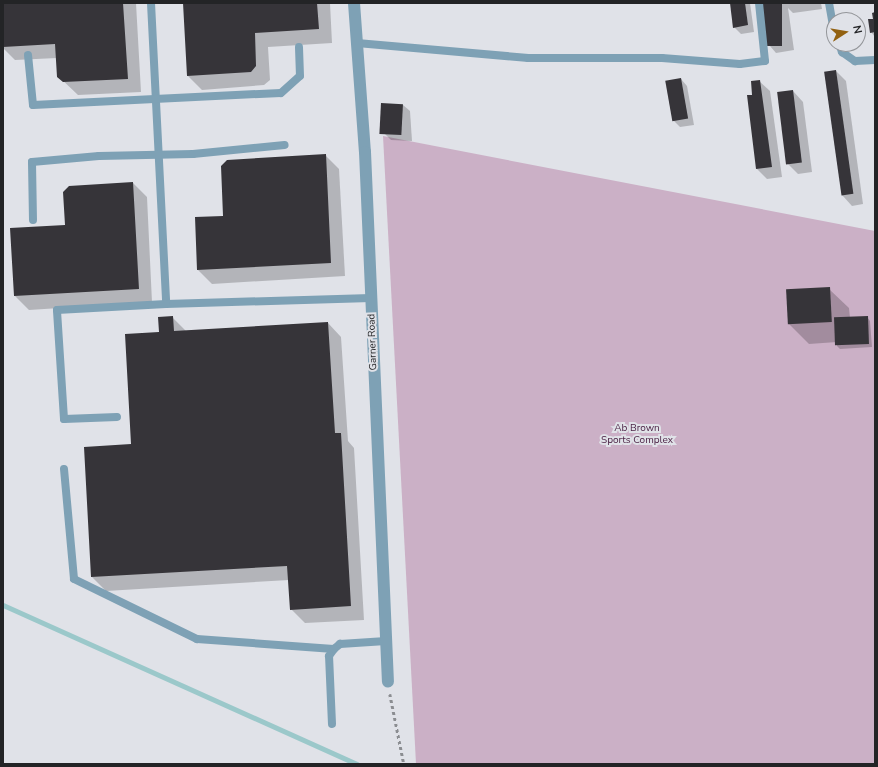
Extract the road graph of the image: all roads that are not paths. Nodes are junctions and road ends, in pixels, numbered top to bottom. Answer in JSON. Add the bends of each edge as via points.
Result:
{"nodes":[{"id":1,"x":151,"y":3,"type":"edge"},
{"id":2,"x":354,"y":3,"type":"edge"},
{"id":3,"x":759,"y":3,"type":"edge"},
{"id":4,"x":357,"y":43,"type":"junction"},
{"id":5,"x":299,"y":47,"type":"dead end"},
{"id":6,"x":842,"y":52,"type":"edge"},
{"id":7,"x":28,"y":55,"type":"dead end"},
{"id":8,"x":875,"y":60,"type":"edge"},
{"id":9,"x":156,"y":98,"type":"junction"},
{"id":10,"x":285,"y":145,"type":"dead end"},
{"id":11,"x":158,"y":154,"type":"junction"},
{"id":12,"x":33,"y":220,"type":"dead end"},
{"id":13,"x":371,"y":298,"type":"junction"},
{"id":14,"x":166,"y":304,"type":"junction"},
{"id":15,"x":117,"y":418,"type":"dead end"},
{"id":16,"x":64,"y":469,"type":"dead end"},
{"id":17,"x":386,"y":641,"type":"junction"},
{"id":18,"x":334,"y":649,"type":"junction"},
{"id":19,"x":388,"y":682,"type":"road end"},
{"id":20,"x":332,"y":724,"type":"dead end"}],
"edges":[{"from":1,"to":9,"type":"lane"},
{"from":2,"to":4,"type":"street","name":"Garner Road"},
{"from":3,"to":4,"type":"lane","via":[[765,61],[740,64],[662,58],[528,58]]},
{"from":4,"to":13,"type":"street","name":"Garner Road","via":[[365,152]]},
{"from":5,"to":9,"type":"lane","via":[[300,76],[281,93]]},
{"from":6,"to":8,"type":"lane","via":[[855,61]]},
{"from":7,"to":9,"type":"lane","via":[[33,105]]},
{"from":9,"to":11,"type":"lane"},
{"from":10,"to":11,"type":"lane","via":[[193,154]]},
{"from":11,"to":12,"type":"lane","via":[[32,162]]},
{"from":11,"to":14,"type":"lane"},
{"from":13,"to":14,"type":"lane"},
{"from":13,"to":17,"type":"street","name":"Garner Road"},
{"from":14,"to":15,"type":"lane","via":[[57,310],[64,419]]},
{"from":16,"to":18,"type":"lane","via":[[74,578],[198,639]]},
{"from":17,"to":18,"type":"lane","via":[[340,644]]},
{"from":17,"to":19,"type":"street","name":"Garner Road"},
{"from":18,"to":20,"type":"lane","via":[[329,656]]}]}
